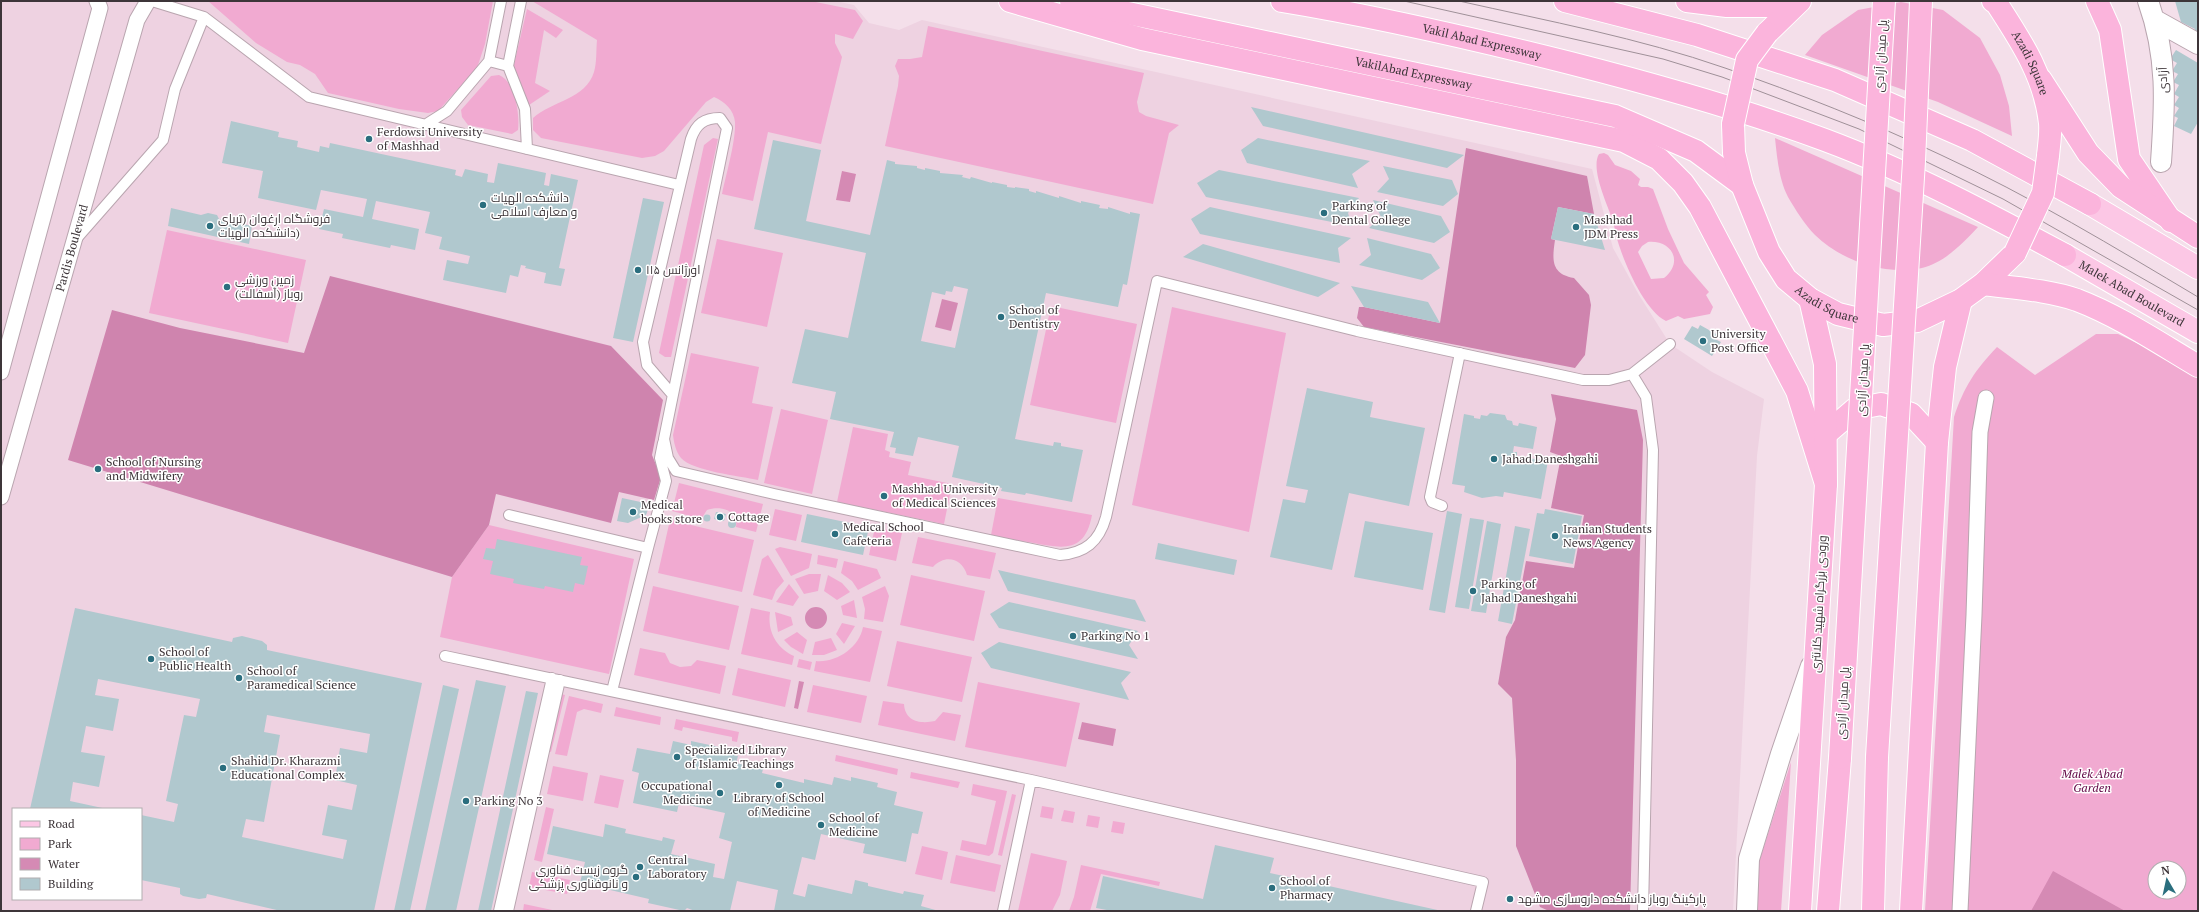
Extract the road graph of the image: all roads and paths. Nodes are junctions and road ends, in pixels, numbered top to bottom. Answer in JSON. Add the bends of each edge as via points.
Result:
{"nodes":[{"id":1,"x":97,"y":1,"type":"edge"},
{"id":2,"x":148,"y":1,"type":"edge"},
{"id":3,"x":152,"y":1,"type":"edge"},
{"id":4,"x":501,"y":1,"type":"edge"},
{"id":5,"x":521,"y":1,"type":"edge"},
{"id":6,"x":1010,"y":1,"type":"edge"},
{"id":7,"x":1070,"y":1,"type":"edge"},
{"id":8,"x":1282,"y":1,"type":"edge"},
{"id":9,"x":1565,"y":1,"type":"edge"},
{"id":10,"x":1687,"y":1,"type":"edge"},
{"id":11,"x":1884,"y":1,"type":"edge"},
{"id":12,"x":1921,"y":1,"type":"edge"},
{"id":13,"x":2097,"y":1,"type":"edge"},
{"id":14,"x":2148,"y":1,"type":"edge"},
{"id":15,"x":1995,"y":2,"type":"edge"},
{"id":16,"x":1797,"y":3,"type":"edge"},
{"id":17,"x":204,"y":17,"type":"junction"},
{"id":18,"x":2155,"y":20,"type":"junction"},
{"id":19,"x":2198,"y":44,"type":"edge"},
{"id":20,"x":489,"y":61,"type":"junction"},
{"id":21,"x":508,"y":66,"type":"junction"},
{"id":22,"x":2041,"y":80,"type":"junction"},
{"id":23,"x":425,"y":124,"type":"junction"},
{"id":24,"x":527,"y":149,"type":"junction"},
{"id":25,"x":2161,"y":162,"type":"dead end"},
{"id":26,"x":1742,"y":185,"type":"junction"},
{"id":27,"x":679,"y":186,"type":"junction"},
{"id":28,"x":2090,"y":204,"type":"joint"},
{"id":29,"x":2171,"y":221,"type":"junction"},
{"id":30,"x":2198,"y":237,"type":"edge"},
{"id":31,"x":72,"y":244,"type":"junction"},
{"id":32,"x":2065,"y":255,"type":"joint"},
{"id":33,"x":2198,"y":268,"type":"edge"},
{"id":34,"x":1983,"y":284,"type":"junction"},
{"id":35,"x":1810,"y":299,"type":"junction"},
{"id":36,"x":1961,"y":300,"type":"junction"},
{"id":37,"x":2198,"y":332,"type":"edge"},
{"id":38,"x":1670,"y":344,"type":"dead end"},
{"id":39,"x":1460,"y":353,"type":"junction"},
{"id":40,"x":2198,"y":366,"type":"edge"},
{"id":41,"x":1,"y":372,"type":"edge"},
{"id":42,"x":1632,"y":374,"type":"junction"},
{"id":43,"x":672,"y":394,"type":"junction"},
{"id":44,"x":1986,"y":398,"type":"dead end"},
{"id":45,"x":1826,"y":434,"type":"junction"},
{"id":46,"x":664,"y":439,"type":"junction"},
{"id":47,"x":1937,"y":442,"type":"junction"},
{"id":48,"x":676,"y":471,"type":"junction"},
{"id":49,"x":666,"y":481,"type":"junction"},
{"id":50,"x":1826,"y":484,"type":"junction"},
{"id":51,"x":1,"y":497,"type":"edge"},
{"id":52,"x":1442,"y":506,"type":"dead end"},
{"id":53,"x":509,"y":515,"type":"dead end"},
{"id":54,"x":648,"y":548,"type":"junction"},
{"id":55,"x":1816,"y":653,"type":"junction"},
{"id":56,"x":445,"y":656,"type":"dead end"},
{"id":57,"x":556,"y":679,"type":"junction"},
{"id":58,"x":612,"y":691,"type":"junction"},
{"id":59,"x":1031,"y":780,"type":"junction"},
{"id":60,"x":499,"y":911,"type":"edge"},
{"id":61,"x":508,"y":911,"type":"edge"},
{"id":62,"x":1004,"y":911,"type":"edge"},
{"id":63,"x":1476,"y":911,"type":"edge"},
{"id":64,"x":1643,"y":911,"type":"edge"},
{"id":65,"x":1747,"y":911,"type":"edge"},
{"id":66,"x":1800,"y":911,"type":"edge"},
{"id":67,"x":1828,"y":911,"type":"edge"},
{"id":68,"x":1873,"y":911,"type":"edge"},
{"id":69,"x":1911,"y":911,"type":"edge"},
{"id":70,"x":1960,"y":911,"type":"edge"}],
"edges":[{"from":1,"to":41,"type":"street","via":[[100,8]]},
{"from":2,"to":31,"type":"street","name":"Pardis Boulevard","via":[[137,20]]},
{"from":3,"to":17,"type":"lane"},
{"from":4,"to":20,"type":"lane"},
{"from":5,"to":21,"type":"lane"},
{"from":6,"to":50,"type":"highway","via":[[1142,39],[1624,141],[1659,159],[1683,183],[1700,207],[1797,391]]},
{"from":7,"to":26,"type":"highway","name":"VakilAbad Expressway","via":[[1615,116],[1696,151]]},
{"from":8,"to":32,"type":"highway","name":"Vakil Abad Expressway","via":[[1370,16],[1680,91],[1826,140],[1962,200]]},
{"from":9,"to":28,"type":"highway","via":[[1697,35],[1835,80],[1972,140]]},
{"from":10,"to":16,"type":"highway","via":[[1727,6]]},
{"from":11,"to":67,"type":"highway","name":"پل میدان آزادی","bridge":true,"via":[[1840,758]]},
{"from":12,"to":68,"type":"highway","bridge":true,"via":[[1914,161],[1877,757]]},
{"from":13,"to":29,"type":"highway","via":[[2110,30],[2129,159]]},
{"from":14,"to":18,"type":"street","name":"آزادی"},
{"from":15,"to":22,"type":"highway","name":"Azadi Square","via":[[2023,44]]},
{"from":16,"to":26,"type":"highway","name":"Azadi Square","bridge":true,"via":[[1767,33],[1747,60],[1732,124],[1734,153]]},
{"from":17,"to":23,"type":"lane","via":[[309,97]]},
{"from":17,"to":31,"type":"lane","via":[[175,89],[163,140]]},
{"from":18,"to":19,"type":"street"},
{"from":18,"to":25,"type":"street","name":"آزادی","via":[[2165,73]]},
{"from":20,"to":21,"type":"lane"},
{"from":20,"to":23,"type":"lane","via":[[447,111]]},
{"from":21,"to":24,"type":"lane","via":[[525,109]]},
{"from":22,"to":29,"type":"highway","via":[[2088,153],[2121,187]]},
{"from":22,"to":34,"type":"highway","name":"Azadi Square","bridge":true,"via":[[2050,123],[2043,193],[2015,253]]},
{"from":23,"to":24,"type":"lane"},
{"from":24,"to":27,"type":"lane"},
{"from":26,"to":35,"type":"highway","name":"Azadi Square","via":[[1769,252],[1786,279]]},
{"from":27,"to":43,"type":"lane","via":[[643,342],[647,365]]},
{"from":27,"to":43,"type":"lane","via":[[694,130],[709,118],[720,118],[727,128],[726,139]]},
{"from":28,"to":33,"type":"main road"},
{"from":29,"to":30,"type":"highway"},
{"from":31,"to":51,"type":"street","name":"Pardis Boulevard"},
{"from":32,"to":37,"type":"main road","name":"Malek Abad Boulevard"},
{"from":34,"to":36,"type":"highway","name":"Azadi Square"},
{"from":34,"to":40,"type":"highway","via":[[2076,300],[2117,319]]},
{"from":35,"to":36,"type":"highway","name":"Azadi Square","via":[[1838,314],[1883,325],[1917,321]]},
{"from":35,"to":45,"type":"highway","name":"ورودی بزرگراه شهید کلانتری","via":[[1825,364]]},
{"from":36,"to":47,"type":"highway","via":[[1945,367]]},
{"from":38,"to":42,"type":"lane"},
{"from":39,"to":42,"type":"lane","via":[[1583,380],[1608,380]]},
{"from":39,"to":48,"type":"lane","via":[[1358,331],[1157,281],[1102,530],[1095,541],[1073,554],[1060,555]]},
{"from":39,"to":52,"type":"lane","via":[[1430,497],[1432,502]]},
{"from":42,"to":64,"type":"lane","via":[[1646,397],[1653,450]]},
{"from":43,"to":46,"type":"lane"},
{"from":44,"to":70,"type":"street","via":[[1980,432]]},
{"from":45,"to":47,"type":"highway","via":[[1855,409],[1882,404],[1911,414]]},
{"from":45,"to":50,"type":"highway","name":"ورودی بزرگراه شهید کلانتری"},
{"from":46,"to":48,"type":"lane","via":[[668,458]]},
{"from":46,"to":49,"type":"lane","via":[[660,458]]},
{"from":47,"to":69,"type":"highway"},
{"from":48,"to":49,"type":"lane"},
{"from":49,"to":54,"type":"lane"},
{"from":50,"to":55,"type":"highway","name":"ورودی بزرگراه شهید کلانتری"},
{"from":53,"to":54,"type":"lane"},
{"from":54,"to":58,"type":"lane"},
{"from":55,"to":65,"type":"street","via":[[1781,754],[1749,859]]},
{"from":55,"to":66,"type":"highway","name":"ورودی بزرگراه شهید کلانتری"},
{"from":56,"to":57,"type":"lane"},
{"from":57,"to":58,"type":"lane"},
{"from":57,"to":60,"type":"lane"},
{"from":57,"to":61,"type":"lane"},
{"from":58,"to":59,"type":"lane"},
{"from":59,"to":62,"type":"lane"},
{"from":59,"to":63,"type":"lane","via":[[1483,882]]}]}
